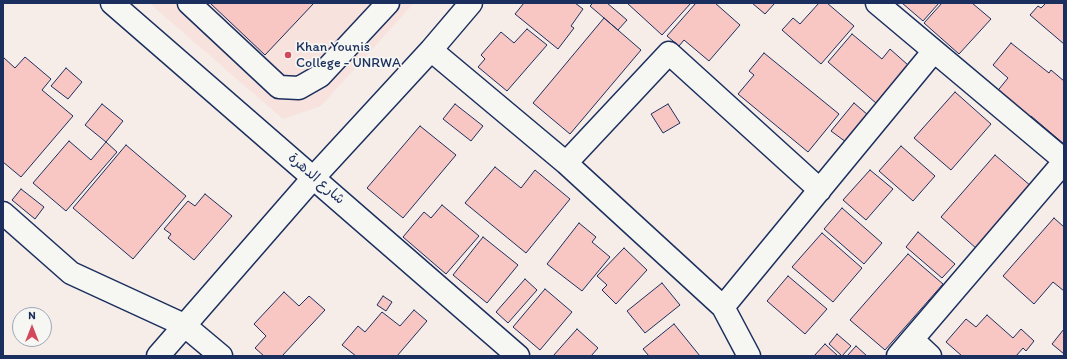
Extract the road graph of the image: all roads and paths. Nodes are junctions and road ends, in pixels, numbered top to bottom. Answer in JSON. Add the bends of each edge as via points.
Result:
{"nodes":[{"id":1,"x":112,"y":3,"type":"edge"},
{"id":2,"x":189,"y":3,"type":"edge"},
{"id":3,"x":388,"y":3,"type":"edge"},
{"id":4,"x":471,"y":3,"type":"edge"},
{"id":5,"x":877,"y":3,"type":"edge"},
{"id":6,"x":431,"y":50,"type":"junction"},
{"id":7,"x":934,"y":51,"type":"junction"},
{"id":8,"x":1064,"y":161,"type":"edge"},
{"id":9,"x":566,"y":163,"type":"junction"},
{"id":10,"x":314,"y":177,"type":"junction"},
{"id":11,"x":820,"y":190,"type":"junction"},
{"id":12,"x":3,"y":213,"type":"edge"},
{"id":13,"x":723,"y":307,"type":"junction"},
{"id":14,"x":184,"y":325,"type":"junction"},
{"id":15,"x":906,"y":348,"type":"edge"},
{"id":16,"x":510,"y":353,"type":"edge"},
{"id":17,"x":158,"y":356,"type":"edge"},
{"id":18,"x":221,"y":356,"type":"edge"},
{"id":19,"x":749,"y":356,"type":"edge"},
{"id":20,"x":930,"y":356,"type":"edge"}],
"edges":[{"from":1,"to":10,"type":"street","name":"شارع الدهرة"},
{"from":2,"to":3,"type":"street","via":[[279,87],[299,88],[320,76]]},
{"from":4,"to":6,"type":"street"},
{"from":5,"to":7,"type":"street"},
{"from":6,"to":9,"type":"street"},
{"from":6,"to":10,"type":"street"},
{"from":7,"to":8,"type":"street"},
{"from":7,"to":11,"type":"street"},
{"from":8,"to":15,"type":"street"},
{"from":9,"to":11,"type":"street","via":[[669,53]]},
{"from":9,"to":13,"type":"street"},
{"from":10,"to":14,"type":"street"},
{"from":10,"to":16,"type":"street","name":"شارع الدهرة"},
{"from":11,"to":13,"type":"street"},
{"from":12,"to":14,"type":"street","via":[[71,273]]},
{"from":13,"to":19,"type":"street"},
{"from":14,"to":17,"type":"street"},
{"from":14,"to":18,"type":"street"},
{"from":15,"to":20,"type":"street"}]}
